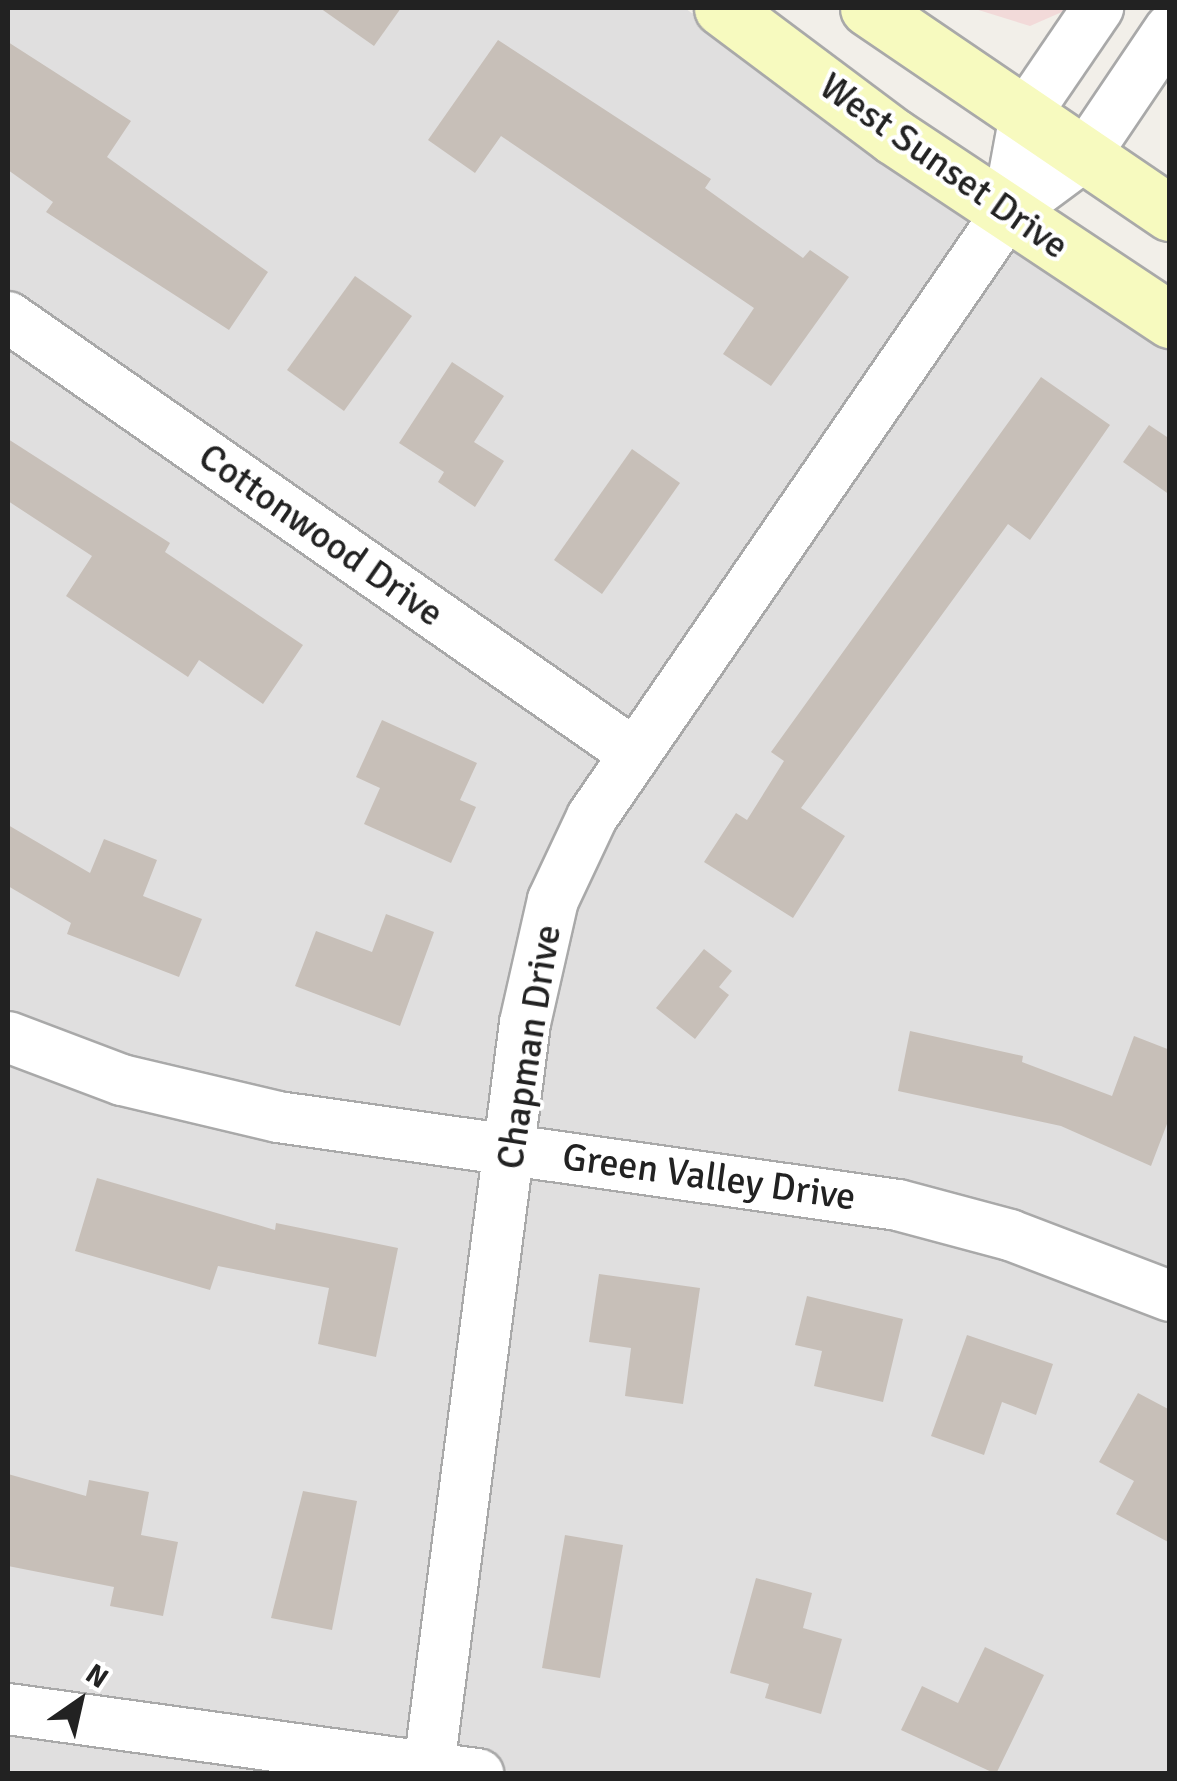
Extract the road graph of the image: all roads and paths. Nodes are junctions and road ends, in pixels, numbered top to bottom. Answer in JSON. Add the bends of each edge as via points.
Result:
{"nodes":[{"id":1,"x":722,"y":8,"type":"edge"},
{"id":2,"x":868,"y":8,"type":"edge"},
{"id":3,"x":1098,"y":8,"type":"edge"},
{"id":4,"x":1170,"y":29,"type":"edge"},
{"id":5,"x":1025,"y":115,"type":"junction"},
{"id":6,"x":1084,"y":155,"type":"junction"},
{"id":7,"x":1007,"y":213,"type":"junction"},
{"id":8,"x":1170,"y":213,"type":"edge"},
{"id":9,"x":8,"y":317,"type":"edge"},
{"id":10,"x":1170,"y":320,"type":"edge"},
{"id":11,"x":635,"y":754,"type":"junction"},
{"id":12,"x":8,"y":1037,"type":"edge"},
{"id":13,"x":511,"y":1149,"type":"junction"},
{"id":14,"x":1170,"y":1296,"type":"edge"},
{"id":15,"x":8,"y":1709,"type":"edge"},
{"id":16,"x":428,"y":1770,"type":"edge"},
{"id":17,"x":479,"y":1774,"type":"edge"}],
"edges":[{"from":1,"to":7,"type":"main road","name":"West Sunset Drive"},
{"from":2,"to":5,"type":"main road"},
{"from":3,"to":5,"type":"street","name":"Chapman Drive"},
{"from":4,"to":6,"type":"street","name":"Chapman Drive"},
{"from":5,"to":6,"type":"main road"},
{"from":5,"to":7,"type":"street","name":"Chapman Drive"},
{"from":6,"to":7,"type":"street","name":"Chapman Drive"},
{"from":6,"to":8,"type":"main road"},
{"from":7,"to":10,"type":"main road","name":"West Sunset Drive"},
{"from":7,"to":11,"type":"street","name":"Chapman Drive"},
{"from":9,"to":11,"type":"street","name":"Cottonwood Drive"},
{"from":11,"to":13,"type":"street","name":"Chapman Drive","via":[[592,817],[554,900],[525,1023]]},
{"from":12,"to":13,"type":"street","name":"Green Valley Drive","via":[[184,1097]]},
{"from":13,"to":14,"type":"street","name":"Green Valley Drive","via":[[898,1205],[1010,1235]]},
{"from":13,"to":16,"type":"street","name":"Chapman Drive"},
{"from":15,"to":16,"type":"street"},
{"from":16,"to":17,"type":"street"}]}
